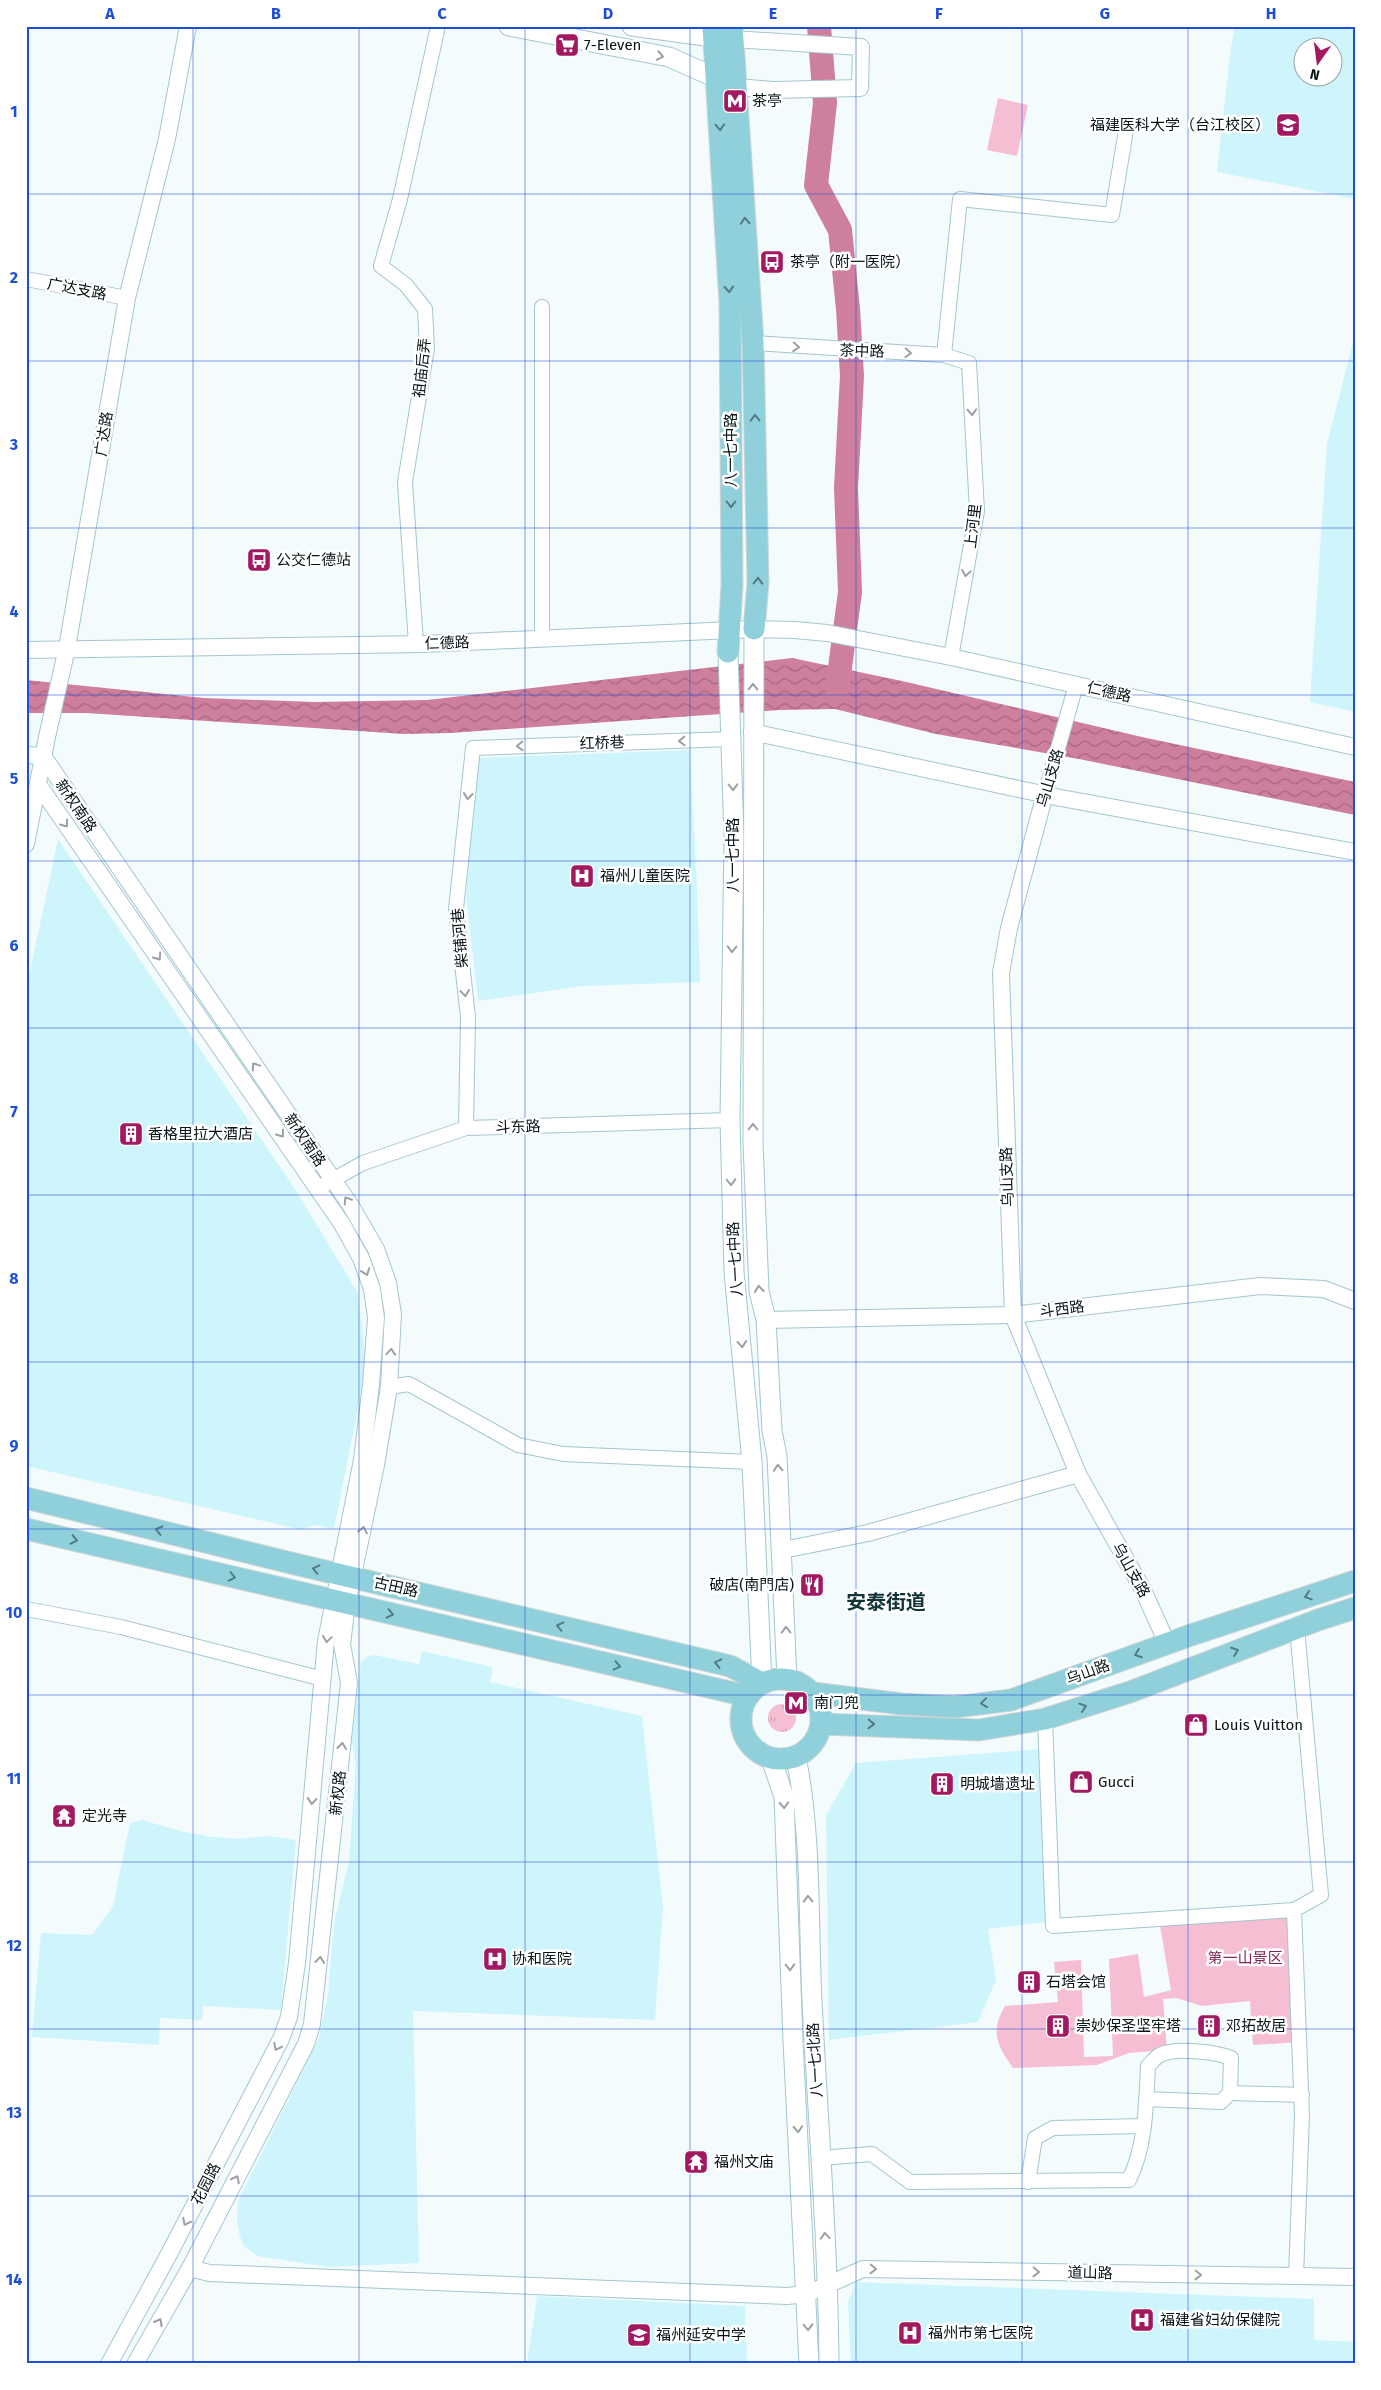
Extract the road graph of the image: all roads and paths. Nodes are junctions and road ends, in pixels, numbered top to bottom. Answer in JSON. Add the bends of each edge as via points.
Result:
{"nodes":[{"id":1,"x":188,"y":26,"type":"edge"},
{"id":2,"x":438,"y":26,"type":"edge"},
{"id":3,"x":509,"y":26,"type":"edge"},
{"id":4,"x":632,"y":26,"type":"edge"},
{"id":5,"x":723,"y":32,"type":"edge"},
{"id":6,"x":716,"y":79,"type":"junction"},
{"id":7,"x":737,"y":87,"type":"junction"},
{"id":8,"x":1127,"y":124,"type":"dead end"},
{"id":9,"x":26,"y":280,"type":"edge"},
{"id":10,"x":127,"y":298,"type":"junction"},
{"id":11,"x":542,"y":307,"type":"dead end"},
{"id":12,"x":753,"y":344,"type":"junction"},
{"id":13,"x":944,"y":355,"type":"junction"},
{"id":14,"x":969,"y":363,"type":"joint"},
{"id":15,"x":754,"y":635,"type":"junction"},
{"id":16,"x":542,"y":639,"type":"junction"},
{"id":17,"x":728,"y":642,"type":"junction"},
{"id":18,"x":416,"y":644,"type":"junction"},
{"id":19,"x":67,"y":648,"type":"junction"},
{"id":20,"x":26,"y":650,"type":"edge"},
{"id":21,"x":951,"y":657,"type":"junction"},
{"id":22,"x":1076,"y":685,"type":"junction"},
{"id":23,"x":752,"y":732,"type":"junction"},
{"id":24,"x":731,"y":739,"type":"junction"},
{"id":25,"x":1355,"y":747,"type":"edge"},
{"id":26,"x":473,"y":748,"type":"joint"},
{"id":27,"x":26,"y":755,"type":"edge"},
{"id":28,"x":43,"y":756,"type":"junction"},
{"id":29,"x":38,"y":784,"type":"junction"},
{"id":30,"x":1045,"y":794,"type":"junction"},
{"id":31,"x":26,"y":844,"type":"edge"},
{"id":32,"x":1355,"y":852,"type":"edge"},
{"id":33,"x":730,"y":1120,"type":"junction"},
{"id":34,"x":466,"y":1128,"type":"junction"},
{"id":35,"x":333,"y":1180,"type":"junction"},
{"id":36,"x":318,"y":1188,"type":"junction"},
{"id":37,"x":1355,"y":1301,"type":"edge"},
{"id":38,"x":1013,"y":1315,"type":"junction"},
{"id":39,"x":766,"y":1320,"type":"junction"},
{"id":40,"x":389,"y":1387,"type":"junction"},
{"id":41,"x":752,"y":1462,"type":"junction"},
{"id":42,"x":1078,"y":1474,"type":"junction"},
{"id":43,"x":26,"y":1498,"type":"edge"},
{"id":44,"x":26,"y":1529,"type":"edge"},
{"id":45,"x":783,"y":1550,"type":"junction"},
{"id":46,"x":346,"y":1576,"type":"junction"},
{"id":47,"x":1355,"y":1581,"type":"edge"},
{"id":48,"x":340,"y":1603,"type":"junction"},
{"id":49,"x":1355,"y":1608,"type":"edge"},
{"id":50,"x":26,"y":1609,"type":"edge"},
{"id":51,"x":1297,"y":1628,"type":"junction"},
{"id":52,"x":1167,"y":1643,"type":"junction"},
{"id":53,"x":787,"y":1678,"type":"junction"},
{"id":54,"x":323,"y":1679,"type":"junction"},
{"id":55,"x":755,"y":1689,"type":"junction"},
{"id":56,"x":813,"y":1693,"type":"junction"},
{"id":57,"x":1045,"y":1719,"type":"junction"},
{"id":58,"x":822,"y":1724,"type":"junction"},
{"id":59,"x":796,"y":1757,"type":"junction"},
{"id":60,"x":771,"y":1758,"type":"junction"},
{"id":61,"x":1294,"y":1910,"type":"junction"},
{"id":62,"x":292,"y":2001,"type":"joint"},
{"id":63,"x":315,"y":2009,"type":"joint"},
{"id":64,"x":1230,"y":2093,"type":"junction"},
{"id":65,"x":1302,"y":2095,"type":"junction"},
{"id":66,"x":1146,"y":2100,"type":"junction"},
{"id":67,"x":1144,"y":2126,"type":"junction"},
{"id":68,"x":820,"y":2158,"type":"junction"},
{"id":69,"x":1028,"y":2182,"type":"junction"},
{"id":70,"x":190,"y":2268,"type":"junction"},
{"id":71,"x":1296,"y":2276,"type":"junction"},
{"id":72,"x":1355,"y":2277,"type":"edge"},
{"id":73,"x":828,"y":2285,"type":"junction"},
{"id":74,"x":807,"y":2294,"type":"junction"},
{"id":75,"x":109,"y":2364,"type":"edge"},
{"id":76,"x":135,"y":2364,"type":"edge"},
{"id":77,"x":809,"y":2364,"type":"edge"},
{"id":78,"x":829,"y":2364,"type":"edge"}],
"edges":[{"from":1,"to":10,"type":"street","name":"广达路","via":[[167,139]]},
{"from":2,"to":18,"type":"street","name":"祖庙后弄","via":[[400,199],[381,266],[406,285],[425,309],[427,348],[405,482]]},
{"from":3,"to":6,"type":"main road","one_way":true,"via":[[669,57]]},
{"from":4,"to":5,"type":"main road"},
{"from":5,"to":6,"type":"main road","name":"八一七中路"},
{"from":5,"to":7,"type":"main road","name":"八一七中路"},
{"from":5,"to":7,"type":"street","via":[[798,43],[862,47],[860,88]]},
{"from":6,"to":7,"type":"main road"},
{"from":6,"to":17,"type":"main road","name":"八一七中路","one_way":true,"via":[[730,303],[732,585]]},
{"from":12,"to":7,"type":"main road","name":"八一七中路","one_way":true},
{"from":8,"to":13,"type":"street","via":[[1112,215],[960,198]]},
{"from":9,"to":10,"type":"street","name":"广达支路"},
{"from":10,"to":19,"type":"street","name":"广达路"},
{"from":11,"to":16,"type":"street"},
{"from":12,"to":13,"type":"street","name":"茶中路","one_way":true},
{"from":15,"to":12,"type":"main road","name":"八一七中路","one_way":true,"via":[[758,583]]},
{"from":13,"to":14,"type":"street","name":"茶中路"},
{"from":14,"to":21,"type":"street","name":"上河里","one_way":true,"via":[[977,511]]},
{"from":15,"to":17,"type":"street","name":"仁德路"},
{"from":15,"to":21,"type":"street","name":"仁德路","via":[[795,630]]},
{"from":23,"to":15,"type":"main road","name":"八一七中路","one_way":true},
{"from":16,"to":17,"type":"street","name":"仁德路"},
{"from":16,"to":18,"type":"street","name":"仁德路"},
{"from":17,"to":24,"type":"main road","name":"八一七中路"},
{"from":18,"to":19,"type":"street","name":"仁德路"},
{"from":19,"to":20,"type":"street","name":"仁德路"},
{"from":19,"to":28,"type":"street","name":"广达路"},
{"from":21,"to":22,"type":"street","name":"仁德路"},
{"from":22,"to":25,"type":"street","name":"仁德路"},
{"from":22,"to":30,"type":"street","name":"乌山支路"},
{"from":23,"to":30,"type":"street"},
{"from":39,"to":23,"type":"main road","name":"八一七中路","one_way":true,"via":[[759,1291],[753,1143]]},
{"from":24,"to":26,"type":"street","name":"红桥巷","one_way":true},
{"from":24,"to":33,"type":"main road","name":"八一七中路","one_way":true,"via":[[734,837]]},
{"from":26,"to":34,"type":"street","name":"柴铺河巷","one_way":true,"via":[[456,909],[468,1016]]},
{"from":27,"to":28,"type":"street"},
{"from":28,"to":29,"type":"street","name":"广达路"},
{"from":35,"to":28,"type":"street","name":"新权南路","one_way":true},
{"from":29,"to":31,"type":"street","name":"广达路"},
{"from":29,"to":36,"type":"street","name":"新权南路","one_way":true},
{"from":30,"to":32,"type":"street"},
{"from":30,"to":38,"type":"street","name":"乌山支路","via":[[1009,928],[1001,973]]},
{"from":33,"to":34,"type":"street","name":"斗东路"},
{"from":33,"to":41,"type":"main road","name":"八一七中路","one_way":true,"via":[[734,1272]]},
{"from":34,"to":35,"type":"street","name":"斗东路","via":[[363,1163]]},
{"from":35,"to":36,"type":"street","name":"斗东路"},
{"from":40,"to":35,"type":"street","name":"新权南路","one_way":true,"via":[[393,1314],[388,1283],[376,1249]]},
{"from":36,"to":46,"type":"street","name":"新权南路","one_way":true,"via":[[361,1258],[372,1289],[376,1318],[371,1384]]},
{"from":37,"to":38,"type":"street","name":"斗西路","via":[[1324,1289],[1260,1286]]},
{"from":38,"to":39,"type":"street","name":"斗西路"},
{"from":38,"to":42,"type":"street","name":"乌山支路"},
{"from":45,"to":39,"type":"main road","name":"八一七中路","one_way":true},
{"from":40,"to":41,"type":"street","via":[[409,1384],[518,1446],[563,1454]]},
{"from":46,"to":40,"type":"street","name":"新权南路","one_way":true,"via":[[376,1465]]},
{"from":41,"to":55,"type":"main road","name":"八一七中路"},
{"from":42,"to":45,"type":"street","via":[[868,1533]]},
{"from":42,"to":52,"type":"street","name":"乌山支路","via":[[1143,1590]]},
{"from":46,"to":43,"type":"main road","name":"古田路","one_way":true},
{"from":44,"to":48,"type":"main road","name":"古田路","one_way":true},
{"from":53,"to":45,"type":"main road","name":"八一七中路","one_way":true},
{"from":46,"to":48,"type":"street","name":"新权路"},
{"from":55,"to":46,"type":"main road","name":"古田路","one_way":true,"via":[[730,1666]]},
{"from":47,"to":52,"type":"main road","name":"乌山路","one_way":true},
{"from":48,"to":54,"type":"street","name":"新权路","one_way":true},
{"from":48,"to":55,"type":"main road","name":"古田路","one_way":true},
{"from":63,"to":48,"type":"street","name":"新权路","one_way":true,"via":[[349,1683],[342,1644]]},
{"from":49,"to":51,"type":"main road","name":"乌山路"},
{"from":50,"to":54,"type":"street","via":[[122,1627]]},
{"from":57,"to":51,"type":"main road","name":"乌山路","one_way":true,"via":[[1130,1692]]},
{"from":51,"to":61,"type":"street","via":[[1321,1895]]},
{"from":52,"to":56,"type":"main road","name":"乌山路","one_way":true,"via":[[1011,1700],[955,1707]]},
{"from":53,"to":55,"type":"main road","via":[[777,1678]]},
{"from":53,"to":56,"type":"main road","via":[[806,1686]]},
{"from":54,"to":62,"type":"street","name":"新权路","one_way":true},
{"from":55,"to":60,"type":"main road","via":[[742,1708],[743,1733],[754,1748]]},
{"from":56,"to":58,"type":"main road","via":[[822,1713]]},
{"from":58,"to":57,"type":"main road","name":"乌山路","one_way":true,"via":[[979,1730]]},
{"from":57,"to":61,"type":"street","via":[[1053,1926]]},
{"from":58,"to":59,"type":"main road","via":[[813,1744]]},
{"from":59,"to":60,"type":"main road"},
{"from":68,"to":59,"type":"main road","name":"八一七北路","one_way":true,"via":[[804,1795]]},
{"from":60,"to":74,"type":"main road","one_way":true,"via":[[784,1797],[792,2041]]},
{"from":61,"to":65,"type":"street"},
{"from":62,"to":75,"type":"street","name":"花园路","one_way":true,"via":[[290,2017],[281,2039]]},
{"from":70,"to":63,"type":"street","name":"花园路","one_way":true,"via":[[306,2044]]},
{"from":64,"to":65,"type":"street"},
{"from":64,"to":66,"type":"street","via":[[1221,2102]]},
{"from":64,"to":66,"type":"street","via":[[1231,2058],[1219,2054],[1170,2052],[1158,2056],[1148,2066]]},
{"from":65,"to":71,"type":"street"},
{"from":66,"to":67,"type":"street"},
{"from":67,"to":69,"type":"street","via":[[1053,2128],[1035,2138]]},
{"from":67,"to":69,"type":"street","via":[[1129,2180]]},
{"from":68,"to":69,"type":"street","via":[[872,2154],[910,2182]]},
{"from":73,"to":68,"type":"main road","name":"八一七北路","one_way":true},
{"from":70,"to":74,"type":"street","name":"道山路","via":[[209,2273],[788,2296]]},
{"from":76,"to":70,"type":"street","name":"花园路","one_way":true},
{"from":71,"to":72,"type":"street","name":"道山路"},
{"from":73,"to":71,"type":"street","name":"道山路","one_way":true,"via":[[863,2269]]},
{"from":73,"to":74,"type":"street","name":"道山路"},
{"from":73,"to":78,"type":"main road","name":"八一七北路"},
{"from":74,"to":77,"type":"main road","one_way":true}]}
